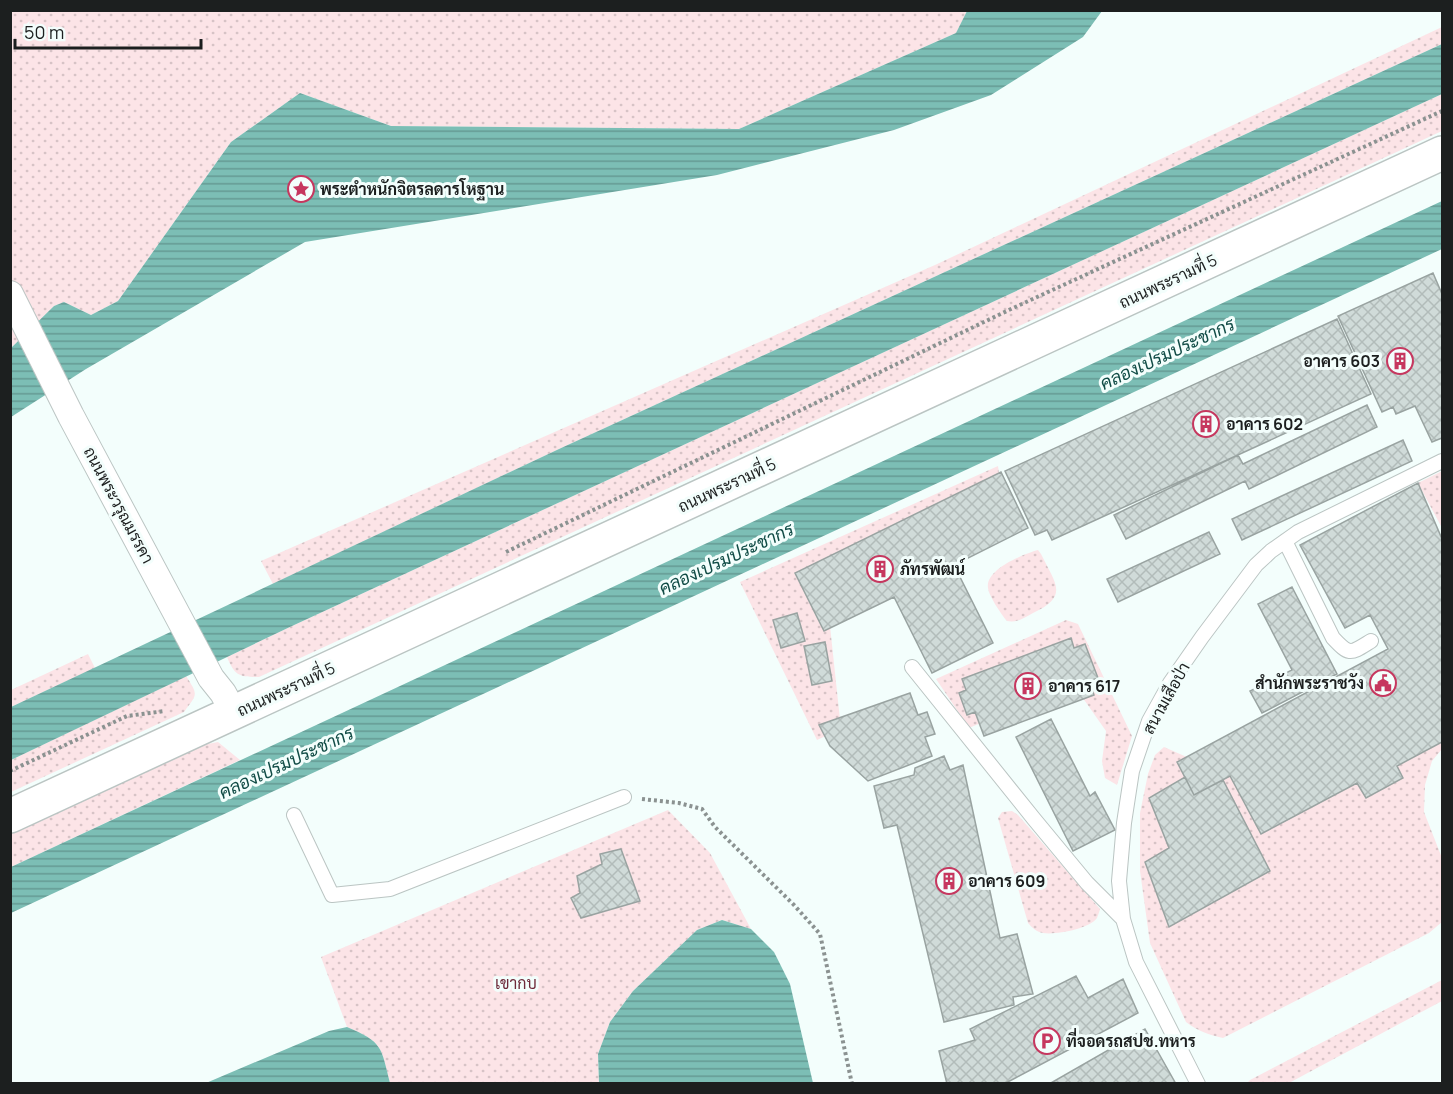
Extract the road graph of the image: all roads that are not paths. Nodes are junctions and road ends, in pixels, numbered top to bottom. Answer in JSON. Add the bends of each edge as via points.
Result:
{"nodes":[{"id":1,"x":1443,"y":153,"type":"edge"},
{"id":2,"x":16,"y":304,"type":"edge"},
{"id":3,"x":1443,"y":461,"type":"edge"},
{"id":4,"x":1285,"y":541,"type":"junction"},
{"id":5,"x":1371,"y":641,"type":"dead end"},
{"id":6,"x":912,"y":667,"type":"dead end"},
{"id":7,"x":234,"y":713,"type":"junction"},
{"id":8,"x":624,"y":797,"type":"road end"},
{"id":9,"x":294,"y":815,"type":"dead end"},
{"id":10,"x":10,"y":816,"type":"edge"},
{"id":11,"x":1123,"y":919,"type":"junction"},
{"id":12,"x":1198,"y":1083,"type":"edge"}],
"edges":[{"from":1,"to":7,"type":"main road","name":"ถนนพระรามที่ 5"},
{"from":2,"to":7,"type":"street","name":"ถนนพระวรุณมรรคา","via":[[71,416],[211,678]]},
{"from":3,"to":4,"type":"lane","name":"สนามเสือป่า"},
{"from":4,"to":5,"type":"lane","via":[[1333,638],[1345,650],[1354,651]]},
{"from":4,"to":11,"type":"lane","name":"สนามเสือป่า","via":[[1256,565],[1227,602],[1170,683],[1149,721],[1132,771],[1124,824],[1119,881]]},
{"from":6,"to":11,"type":"lane","via":[[1050,838]]},
{"from":7,"to":10,"type":"main road","name":"ถนนพระรามที่ 5"},
{"from":8,"to":9,"type":"lane","via":[[390,889],[332,895]]},
{"from":11,"to":12,"type":"lane","name":"สนามเสือป่า","via":[[1136,962]]}]}
